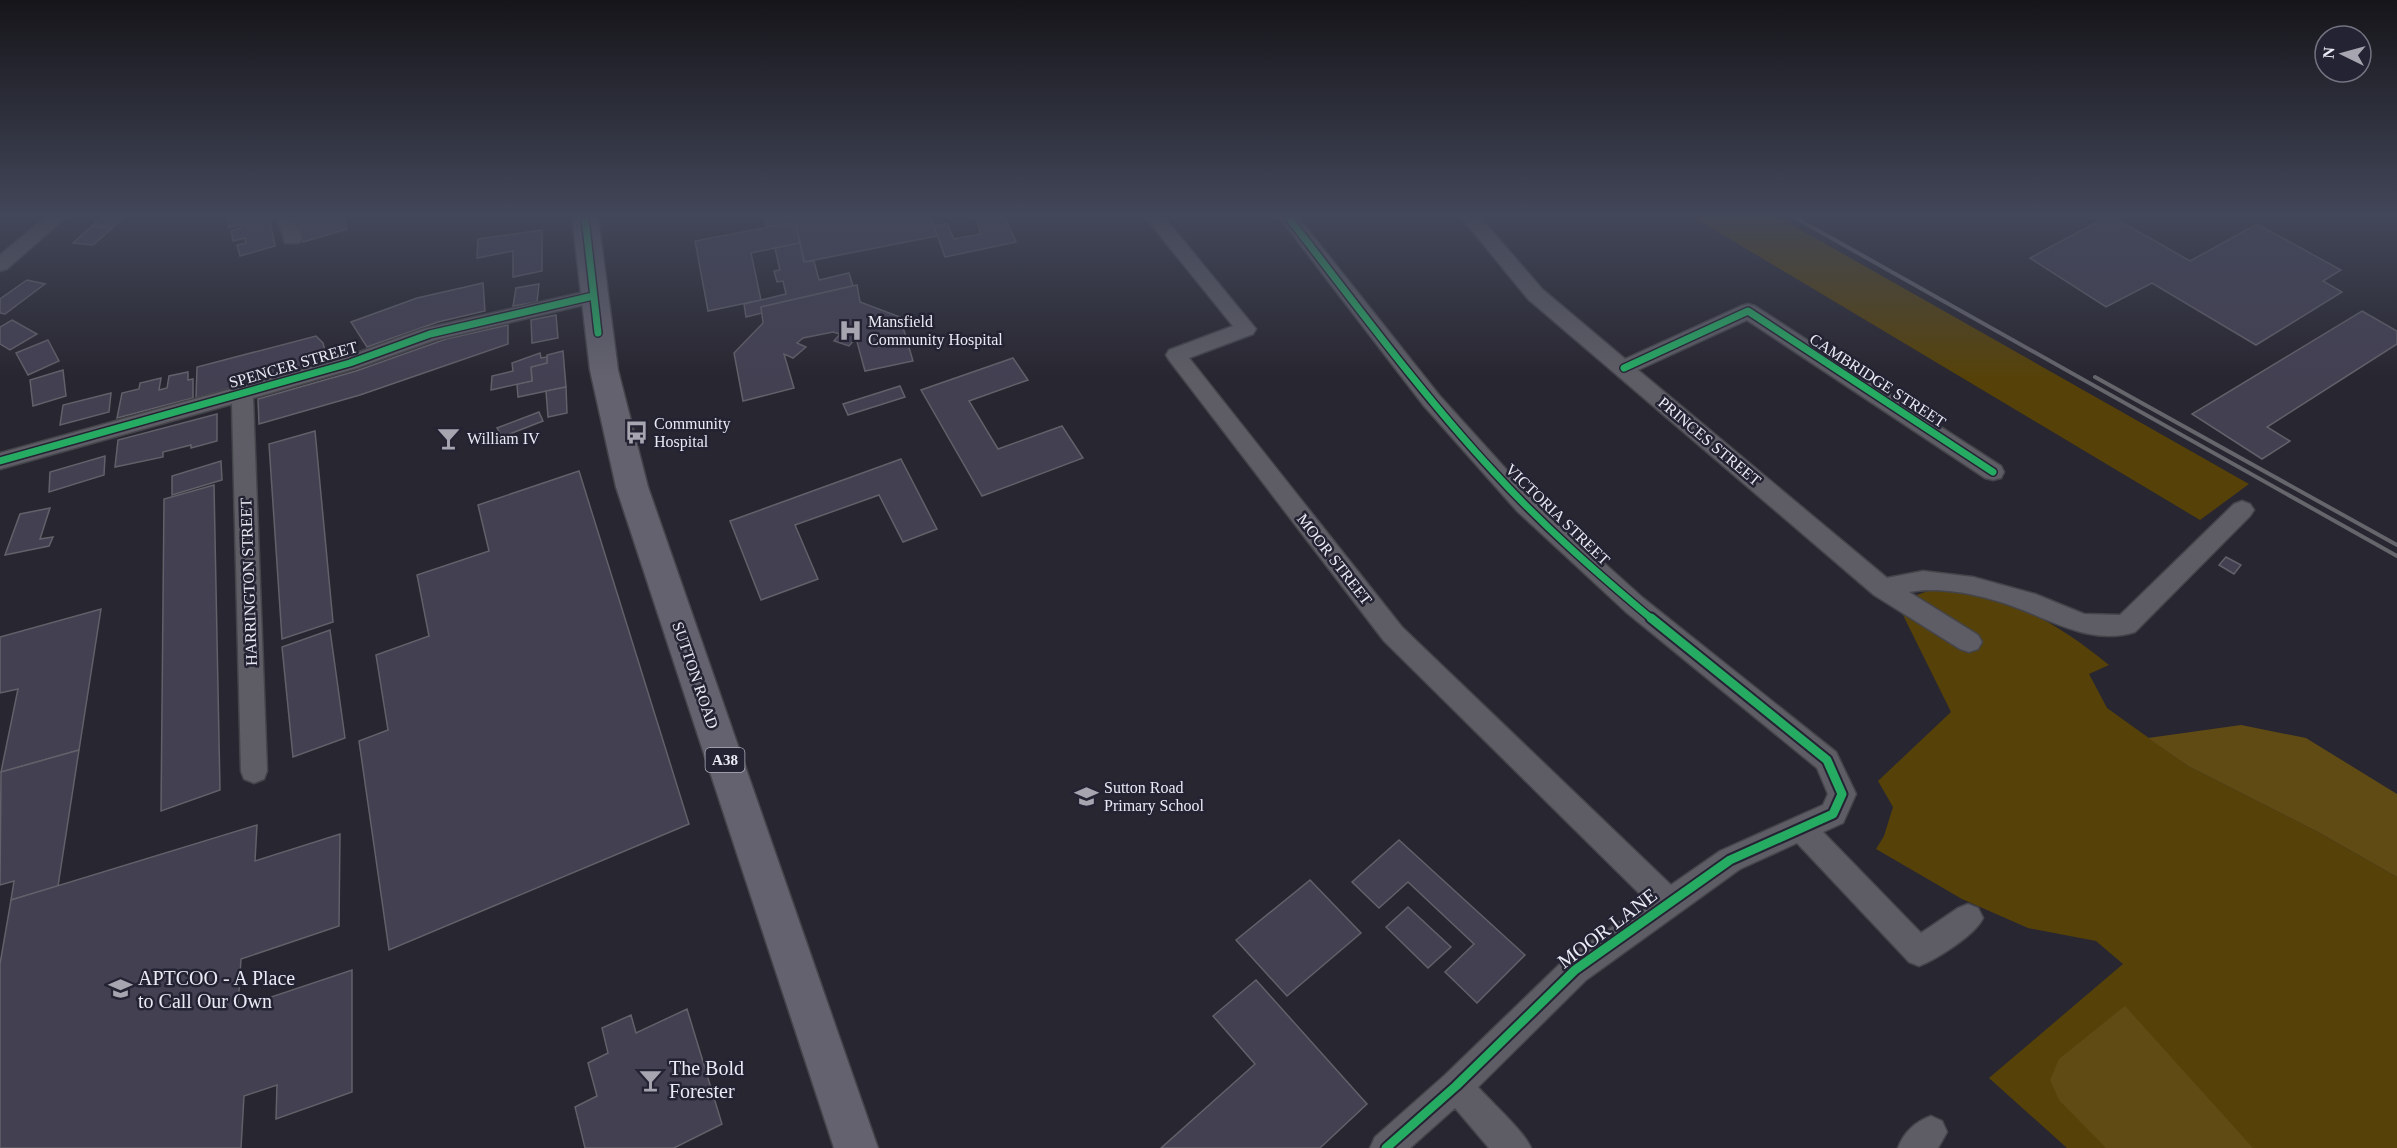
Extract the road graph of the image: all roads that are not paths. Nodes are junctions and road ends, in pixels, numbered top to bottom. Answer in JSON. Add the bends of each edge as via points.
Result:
{"nodes":[{"id":1,"x":590,"y":271,"type":"edge"},
{"id":2,"x":1198,"y":271,"type":"edge"},
{"id":3,"x":1329,"y":271,"type":"edge"},
{"id":4,"x":1515,"y":271,"type":"edge"},
{"id":5,"x":593,"y":296,"type":"junction"},
{"id":6,"x":1624,"y":368,"type":"junction"},
{"id":7,"x":242,"y":392,"type":"junction"},
{"id":8,"x":0,"y":461,"type":"edge"},
{"id":9,"x":1993,"y":472,"type":"dead end"},
{"id":10,"x":2242,"y":510,"type":"dead end"},
{"id":11,"x":1883,"y":588,"type":"junction"},
{"id":12,"x":1969,"y":642,"type":"dead end"},
{"id":13,"x":254,"y":771,"type":"dead end"},
{"id":14,"x":1842,"y":794,"type":"joint"},
{"id":15,"x":1802,"y":829,"type":"junction"},
{"id":16,"x":1668,"y":902,"type":"junction"},
{"id":17,"x":1968,"y":918,"type":"dead end"},
{"id":18,"x":1456,"y":1086,"type":"junction"},
{"id":19,"x":856,"y":1148,"type":"edge"},
{"id":20,"x":1386,"y":1148,"type":"edge"},
{"id":21,"x":1515,"y":1148,"type":"edge"}],
"edges":[{"from":1,"to":5,"type":"highway","number":"A38"},
{"from":2,"to":16,"type":"street","name":"MOOR STREET","via":[[1246,329],[1176,355],[1393,634]]},
{"from":3,"to":14,"type":"street","name":"VICTORIA STREET","via":[[1442,416],[1525,504],[1595,571],[1827,760]]},
{"from":4,"to":6,"type":"street","name":"PRINCES STREET","via":[[1535,294]]},
{"from":5,"to":7,"type":"street","name":"SPENCER STREET","via":[[430,334],[350,363]]},
{"from":5,"to":19,"type":"highway","name":"SUTTON ROAD","number":"A38","via":[[604,370],[632,487]]},
{"from":6,"to":9,"type":"street","name":"CAMBRIDGE STREET","via":[[1748,310]]},
{"from":6,"to":11,"type":"street","name":"PRINCES STREET"},
{"from":7,"to":8,"type":"street","name":"SPENCER STREET"},
{"from":7,"to":13,"type":"street","name":"HARRINGTON STREET"},
{"from":10,"to":11,"type":"street","via":[[2126,625],[2082,624],[2026,601],[1973,586],[1923,580]]},
{"from":11,"to":12,"type":"street","name":"PRINCES STREET"},
{"from":14,"to":15,"type":"street","name":"MOOR LANE","via":[[1833,814]]},
{"from":15,"to":16,"type":"street","name":"MOOR LANE","via":[[1730,860]]},
{"from":15,"to":17,"type":"street","via":[[1919,952]]},
{"from":16,"to":18,"type":"street","name":"MOOR LANE","via":[[1575,970]]},
{"from":18,"to":20,"type":"street","name":"MOOR LANE"},
{"from":18,"to":21,"type":"street"}]}
